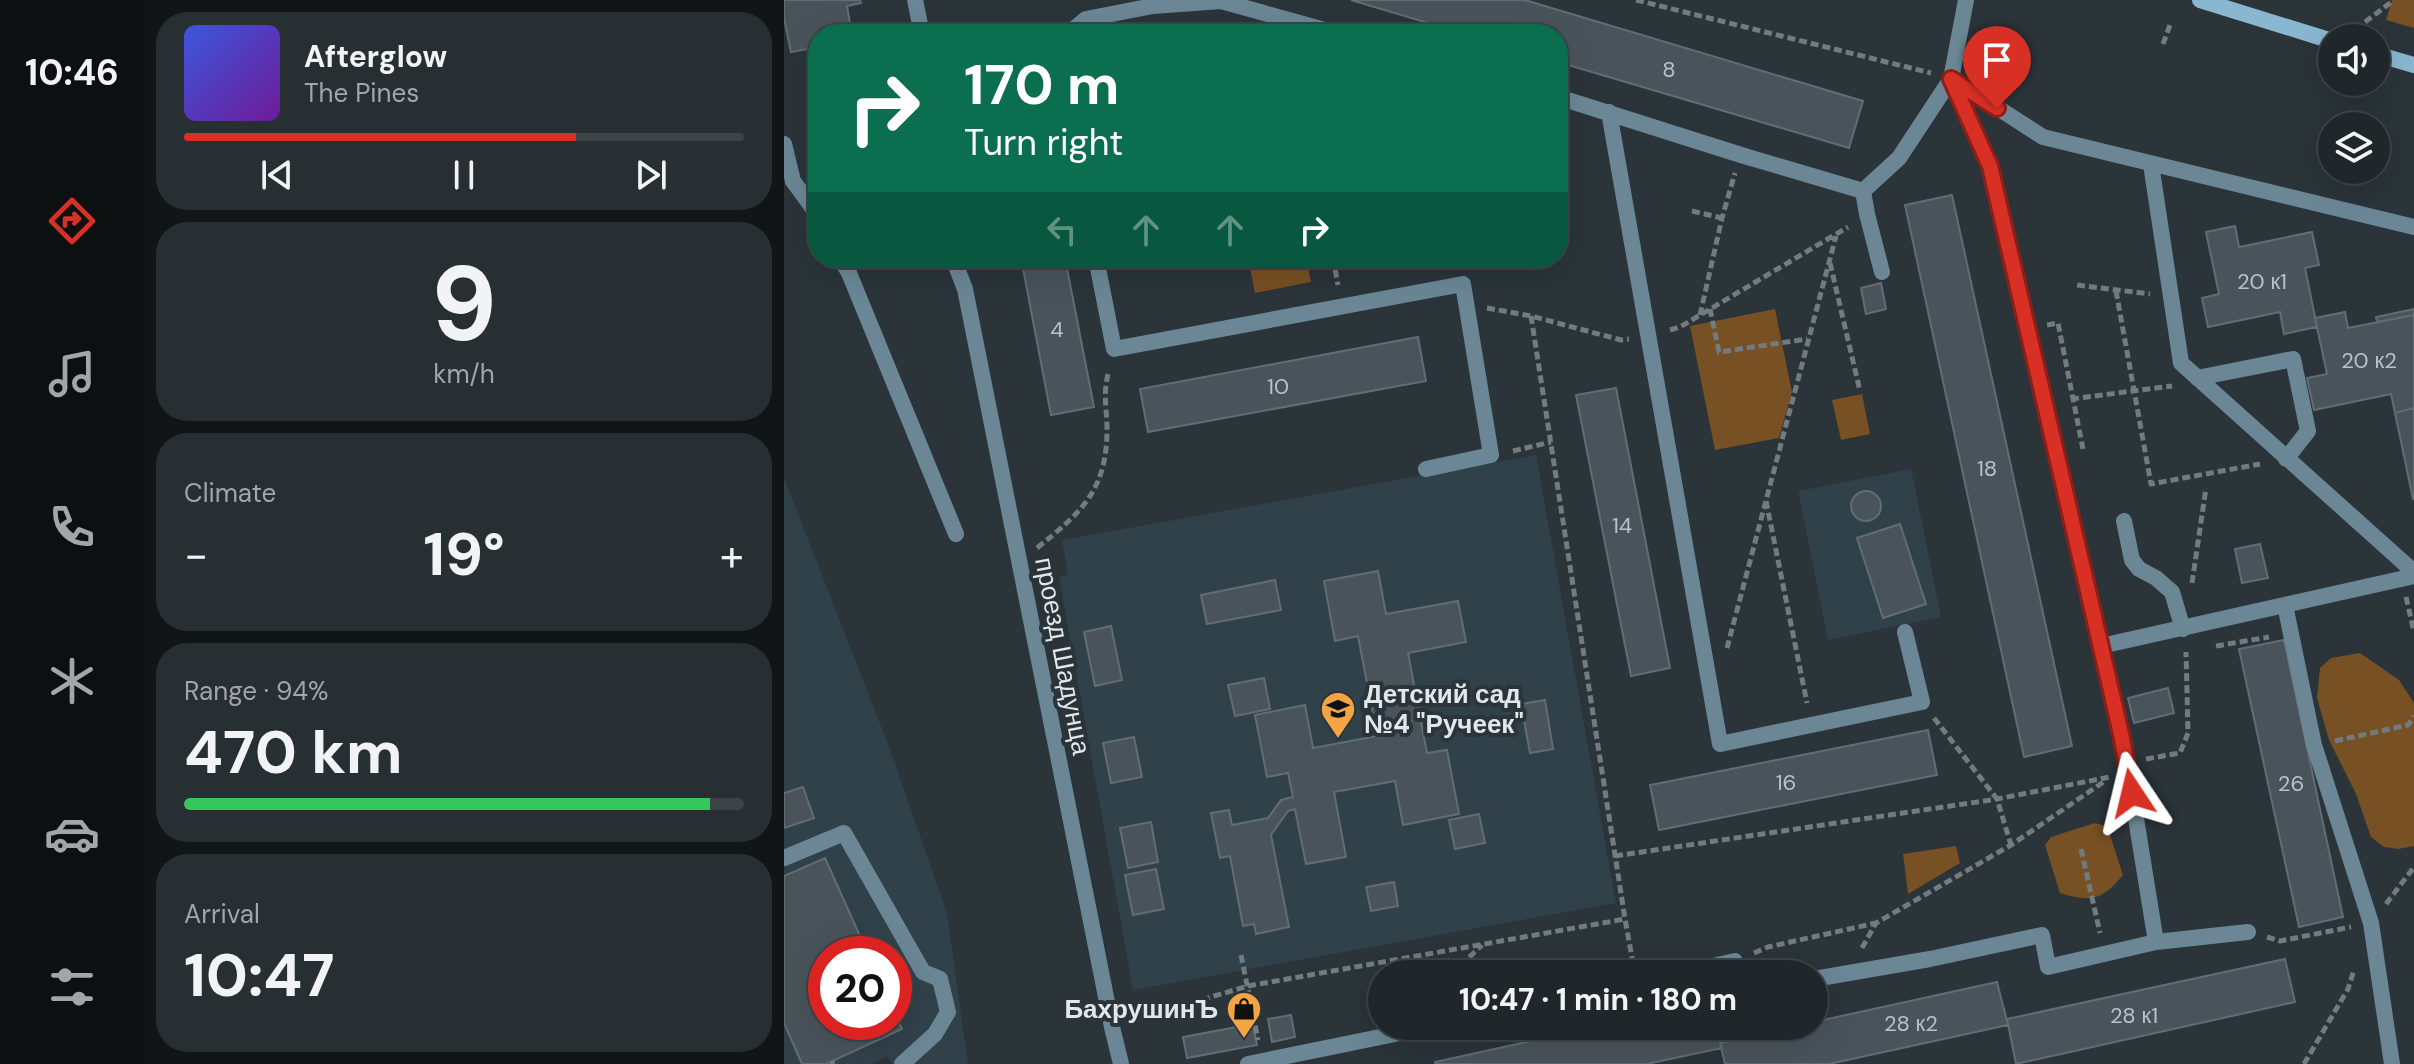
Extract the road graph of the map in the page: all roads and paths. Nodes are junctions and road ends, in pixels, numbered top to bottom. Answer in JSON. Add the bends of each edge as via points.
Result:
{"nodes":[{"id":1,"x":915,"y":0,"type":"edge"},
{"id":2,"x":1636,"y":0,"type":"edge"},
{"id":3,"x":1966,"y":0,"type":"edge"},
{"id":4,"x":2200,"y":0,"type":"edge"},
{"id":5,"x":2394,"y":0,"type":"edge"},
{"id":6,"x":2365,"y":22,"type":"dead end"},
{"id":7,"x":920,"y":24,"type":"edge"},
{"id":8,"x":1080,"y":24,"type":"edge"},
{"id":9,"x":1303,"y":24,"type":"edge"},
{"id":10,"x":2170,"y":25,"type":"dead end"},
{"id":11,"x":2318,"y":37,"type":"edge"},
{"id":12,"x":2163,"y":44,"type":"dead end"},
{"id":13,"x":2390,"y":58,"type":"edge"},
{"id":14,"x":2414,"y":65,"type":"edge"},
{"id":15,"x":1951,"y":79,"type":"junction"},
{"id":16,"x":1568,"y":100,"type":"edge"},
{"id":17,"x":1609,"y":112,"type":"junction"},
{"id":18,"x":784,"y":144,"type":"edge"},
{"id":19,"x":1741,"y":155,"type":"junction"},
{"id":20,"x":2151,"y":164,"type":"junction"},
{"id":21,"x":1863,"y":191,"type":"junction"},
{"id":22,"x":808,"y":201,"type":"edge"},
{"id":23,"x":1692,"y":211,"type":"dead end"},
{"id":24,"x":1867,"y":214,"type":"junction"},
{"id":25,"x":1722,"y":218,"type":"junction"},
{"id":26,"x":2414,"y":227,"type":"edge"},
{"id":27,"x":1836,"y":236,"type":"junction"},
{"id":28,"x":1829,"y":261,"type":"junction"},
{"id":29,"x":846,"y":268,"type":"edge"},
{"id":30,"x":957,"y":268,"type":"edge"},
{"id":31,"x":1098,"y":268,"type":"edge"},
{"id":32,"x":1882,"y":272,"type":"dead end"},
{"id":33,"x":2077,"y":285,"type":"dead end"},
{"id":34,"x":2116,"y":291,"type":"junction"},
{"id":35,"x":2171,"y":297,"type":"junction"},
{"id":36,"x":1466,"y":304,"type":"junction"},
{"id":37,"x":1710,"y":309,"type":"junction"},
{"id":38,"x":1531,"y":316,"type":"junction"},
{"id":39,"x":1699,"y":316,"type":"junction"},
{"id":40,"x":2027,"y":329,"type":"junction"},
{"id":41,"x":1649,"y":336,"type":"junction"},
{"id":42,"x":1807,"y":339,"type":"junction"},
{"id":43,"x":1114,"y":349,"type":"junction"},
{"id":44,"x":2191,"y":381,"type":"junction"},
{"id":45,"x":1860,"y":391,"type":"dead end"},
{"id":46,"x":2134,"y":391,"type":"junction"},
{"id":47,"x":2073,"y":399,"type":"junction"},
{"id":48,"x":2044,"y":400,"type":"junction"},
{"id":49,"x":1551,"y":442,"type":"junction"},
{"id":50,"x":2083,"y":449,"type":"dead end"},
{"id":51,"x":1491,"y":455,"type":"junction"},
{"id":52,"x":2286,"y":459,"type":"junction"},
{"id":53,"x":1426,"y":469,"type":"dead end"},
{"id":54,"x":2206,"y":488,"type":"dead end"},
{"id":55,"x":1766,"y":500,"type":"junction"},
{"id":56,"x":2124,"y":521,"type":"dead end"},
{"id":57,"x":956,"y":534,"type":"dead end"},
{"id":58,"x":1020,"y":562,"type":"junction"},
{"id":59,"x":2414,"y":574,"type":"edge"},
{"id":60,"x":2285,"y":605,"type":"junction"},
{"id":61,"x":2408,"y":607,"type":"dead end"},
{"id":62,"x":2185,"y":628,"type":"junction"},
{"id":63,"x":1905,"y":632,"type":"dead end"},
{"id":64,"x":2414,"y":632,"type":"edge"},
{"id":65,"x":2289,"y":634,"type":"junction"},
{"id":66,"x":2101,"y":646,"type":"junction"},
{"id":67,"x":2215,"y":647,"type":"dead end"},
{"id":68,"x":2200,"y":649,"type":"dead end"},
{"id":69,"x":1724,"y":660,"type":"dead end"},
{"id":70,"x":2414,"y":716,"type":"edge"},
{"id":71,"x":1939,"y":724,"type":"dead end"},
{"id":72,"x":1811,"y":725,"type":"junction"},
{"id":73,"x":2314,"y":745,"type":"junction"},
{"id":74,"x":2127,"y":763,"type":"junction"},
{"id":75,"x":2109,"y":778,"type":"junction"},
{"id":76,"x":1997,"y":799,"type":"junction"},
{"id":77,"x":2011,"y":845,"type":"junction"},
{"id":78,"x":2081,"y":849,"type":"dead end"},
{"id":79,"x":1615,"y":856,"type":"junction"},
{"id":80,"x":784,"y":858,"type":"edge"},
{"id":81,"x":2414,"y":867,"type":"edge"},
{"id":82,"x":1625,"y":919,"type":"junction"},
{"id":83,"x":1876,"y":923,"type":"junction"},
{"id":84,"x":2371,"y":923,"type":"junction"},
{"id":85,"x":2248,"y":932,"type":"joint"},
{"id":86,"x":2156,"y":942,"type":"junction"},
{"id":87,"x":1483,"y":944,"type":"junction"},
{"id":88,"x":2105,"y":954,"type":"junction"},
{"id":89,"x":1241,"y":955,"type":"dead end"},
{"id":90,"x":1466,"y":960,"type":"edge"},
{"id":91,"x":1632,"y":960,"type":"edge"},
{"id":92,"x":1749,"y":960,"type":"edge"},
{"id":93,"x":2357,"y":962,"type":"dead end"},
{"id":94,"x":1848,"y":973,"type":"junction"},
{"id":95,"x":1828,"y":977,"type":"edge"},
{"id":96,"x":1248,"y":986,"type":"junction"},
{"id":97,"x":1112,"y":1027,"type":"junction"},
{"id":98,"x":1368,"y":1039,"type":"edge"},
{"id":99,"x":1255,"y":1062,"type":"edge"},
{"id":100,"x":902,"y":1064,"type":"edge"},
{"id":101,"x":1121,"y":1064,"type":"edge"},
{"id":102,"x":2304,"y":1064,"type":"edge"},
{"id":103,"x":2392,"y":1064,"type":"edge"}],
"edges":[{"from":1,"to":7,"type":"street"},
{"from":2,"to":15,"type":"path"},
{"from":3,"to":15,"type":"street"},
{"from":4,"to":11,"type":"main road"},
{"from":5,"to":6,"type":"path"},
{"from":8,"to":9,"type":"street","via":[[1153,6],[1221,1]]},
{"from":10,"to":12,"type":"path"},
{"from":13,"to":14,"type":"main road"},
{"from":15,"to":20,"type":"street","via":[[2043,137]]},
{"from":15,"to":21,"type":"street","via":[[1899,158]]},
{"from":15,"to":40,"type":"street","via":[[1990,166]]},
{"from":16,"to":17,"type":"street"},
{"from":17,"to":19,"type":"street"},
{"from":17,"to":41,"type":"street"},
{"from":18,"to":22,"type":"street","via":[[793,181]]},
{"from":19,"to":21,"type":"street"},
{"from":19,"to":25,"type":"path"},
{"from":20,"to":26,"type":"street"},
{"from":20,"to":35,"type":"street"},
{"from":21,"to":24,"type":"street"},
{"from":23,"to":25,"type":"path"},
{"from":24,"to":27,"type":"path"},
{"from":24,"to":32,"type":"street"},
{"from":25,"to":39,"type":"path"},
{"from":27,"to":28,"type":"path"},
{"from":27,"to":37,"type":"path"},
{"from":28,"to":42,"type":"path"},
{"from":28,"to":45,"type":"path"},
{"from":29,"to":57,"type":"street"},
{"from":30,"to":58,"type":"street","name":"проезд Шадунца"},
{"from":31,"to":43,"type":"street"},
{"from":33,"to":34,"type":"path"},
{"from":34,"to":35,"type":"path"},
{"from":34,"to":46,"type":"path"},
{"from":35,"to":44,"type":"street","via":[[2181,363]]},
{"from":36,"to":38,"type":"path"},
{"from":36,"to":43,"type":"street","via":[[1463,284]]},
{"from":36,"to":51,"type":"street"},
{"from":37,"to":39,"type":"path"},
{"from":37,"to":42,"type":"path","via":[[1719,352]]},
{"from":38,"to":41,"type":"path","via":[[1621,340]]},
{"from":38,"to":49,"type":"path"},
{"from":39,"to":41,"type":"path"},
{"from":40,"to":47,"type":"path","via":[[2058,323]]},
{"from":40,"to":48,"type":"street"},
{"from":41,"to":72,"type":"street","via":[[1720,744]]},
{"from":42,"to":55,"type":"path"},
{"from":43,"to":58,"type":"path","via":[[1104,391],[1103,472],[1074,518]]},
{"from":44,"to":46,"type":"path"},
{"from":44,"to":52,"type":"street"},
{"from":44,"to":52,"type":"street","via":[[2293,359],[2308,431]]},
{"from":46,"to":47,"type":"path"},
{"from":46,"to":52,"type":"path","via":[[2151,484]]},
{"from":47,"to":48,"type":"path"},
{"from":47,"to":50,"type":"path"},
{"from":48,"to":66,"type":"street"},
{"from":49,"to":51,"type":"path"},
{"from":49,"to":79,"type":"path"},
{"from":51,"to":53,"type":"street"},
{"from":52,"to":59,"type":"street"},
{"from":54,"to":62,"type":"path"},
{"from":55,"to":69,"type":"path"},
{"from":55,"to":72,"type":"path"},
{"from":56,"to":62,"type":"street","via":[[2132,560],[2172,592]]},
{"from":58,"to":97,"type":"street","name":"проезд Шадунца"},
{"from":59,"to":60,"type":"street"},
{"from":60,"to":62,"type":"street"},
{"from":60,"to":65,"type":"street"},
{"from":61,"to":64,"type":"path"},
{"from":62,"to":66,"type":"street"},
{"from":63,"to":72,"type":"street","via":[[1922,702]]},
{"from":65,"to":67,"type":"path"},
{"from":65,"to":73,"type":"street"},
{"from":66,"to":74,"type":"street"},
{"from":68,"to":74,"type":"path","via":[[2185,652],[2188,733],[2180,753]]},
{"from":70,"to":73,"type":"path","via":[[2408,725]]},
{"from":71,"to":76,"type":"path"},
{"from":73,"to":84,"type":"street"},
{"from":74,"to":75,"type":"path"},
{"from":74,"to":86,"type":"street"},
{"from":75,"to":76,"type":"path"},
{"from":75,"to":77,"type":"path"},
{"from":76,"to":77,"type":"path"},
{"from":76,"to":79,"type":"path"},
{"from":77,"to":83,"type":"path"},
{"from":78,"to":88,"type":"path"},
{"from":79,"to":82,"type":"path"},
{"from":80,"to":100,"type":"street","via":[[844,833],[923,972],[940,979],[948,1012],[935,1034]]},
{"from":81,"to":84,"type":"path"},
{"from":82,"to":87,"type":"path"},
{"from":82,"to":91,"type":"path"},
{"from":83,"to":92,"type":"path","via":[[1768,947]]},
{"from":83,"to":94,"type":"path"},
{"from":84,"to":85,"type":"path","via":[[2280,941]]},
{"from":84,"to":103,"type":"street"},
{"from":85,"to":86,"type":"street"},
{"from":86,"to":88,"type":"street"},
{"from":87,"to":90,"type":"path"},
{"from":87,"to":96,"type":"path"},
{"from":88,"to":94,"type":"street","via":[[2048,967],[2042,935]]},
{"from":89,"to":96,"type":"path"},
{"from":93,"to":102,"type":"path","via":[[2348,989]]},
{"from":94,"to":95,"type":"street"},
{"from":96,"to":97,"type":"path"},
{"from":96,"to":99,"type":"path"},
{"from":97,"to":101,"type":"street","name":"проезд Шадунца"},
{"from":98,"to":99,"type":"street"}]}
